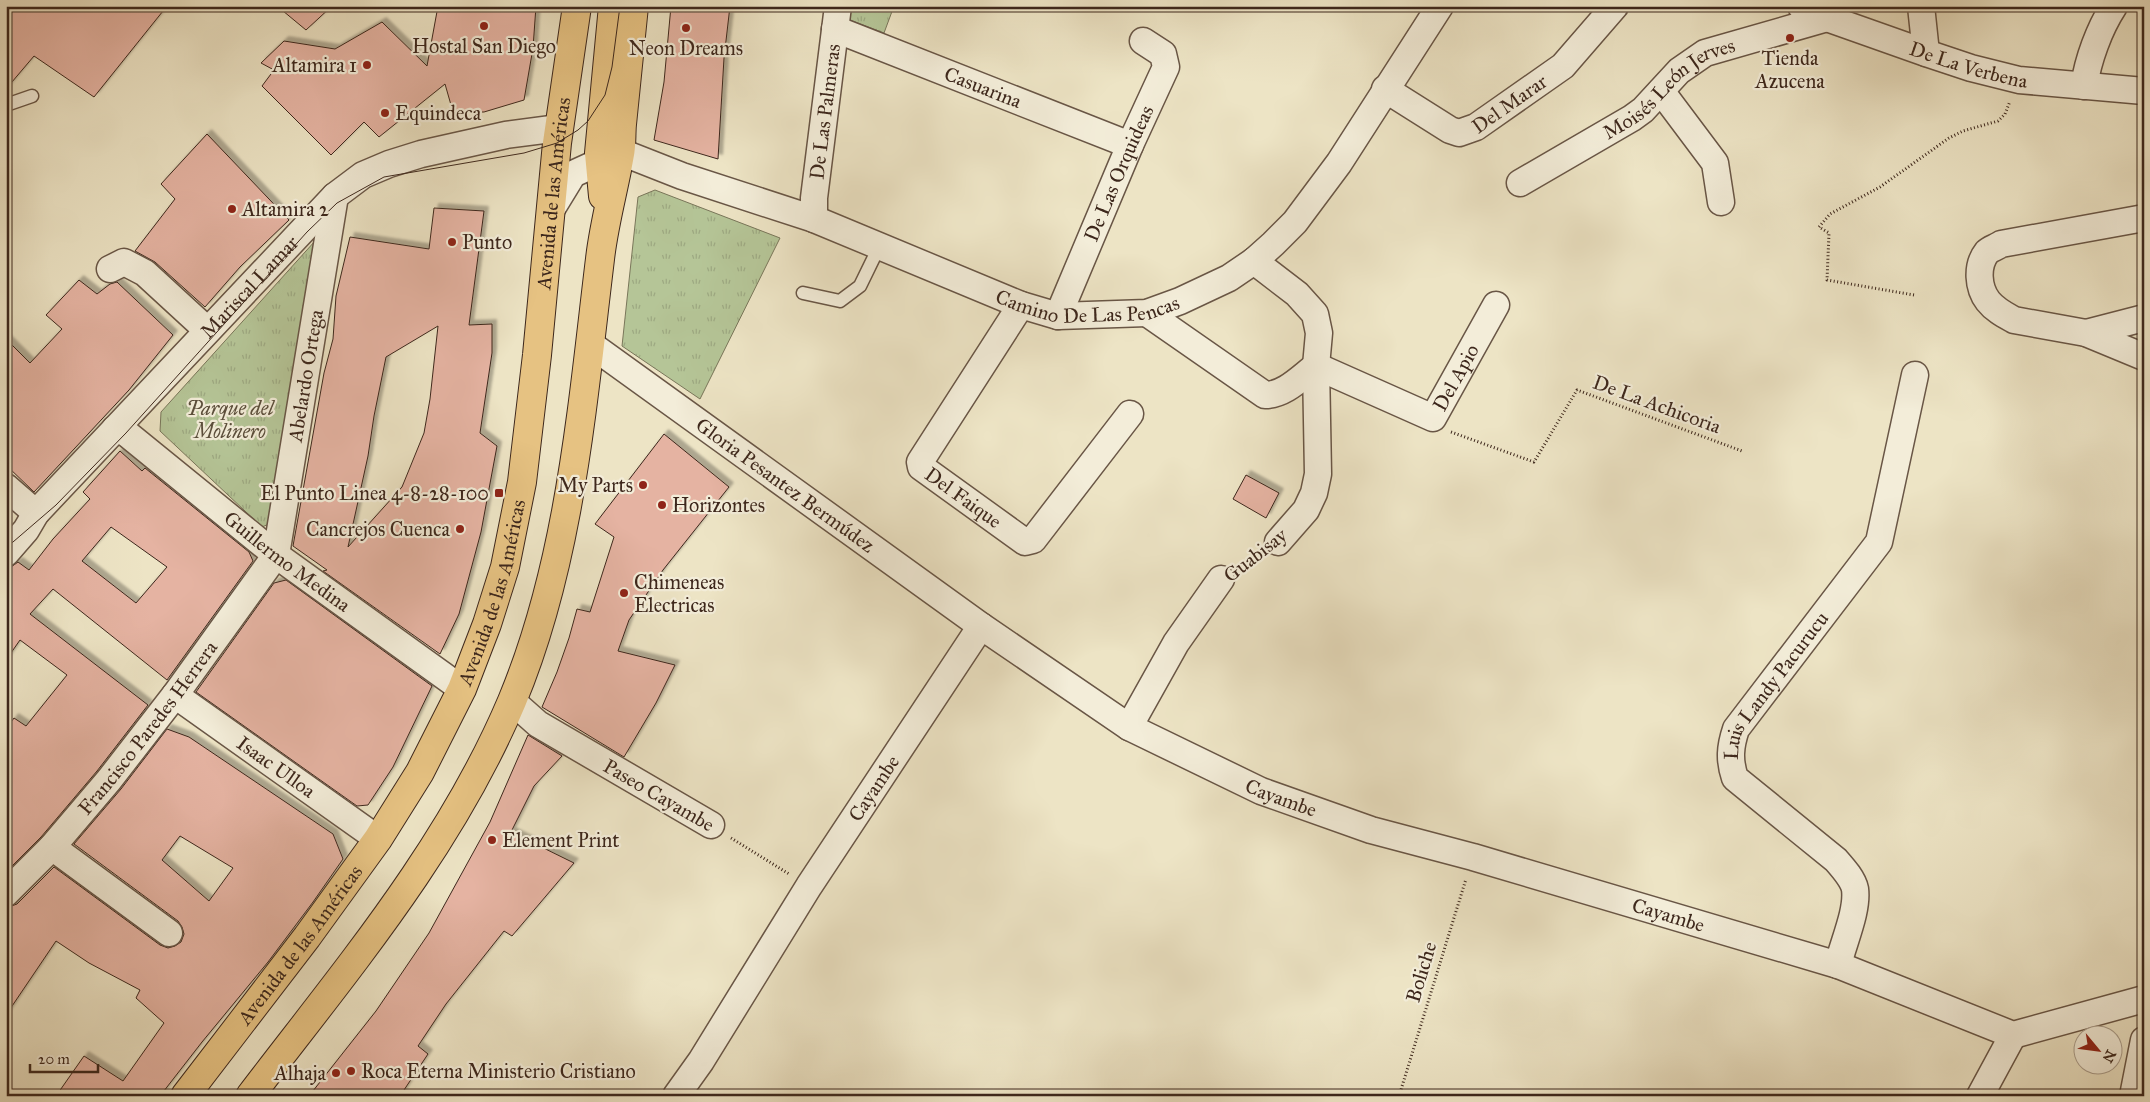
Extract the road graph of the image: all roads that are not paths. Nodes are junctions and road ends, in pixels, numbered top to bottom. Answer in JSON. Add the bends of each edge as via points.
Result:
{"nodes":[{"id":1,"x":577,"y":6,"type":"edge"},
{"id":2,"x":613,"y":6,"type":"edge"},
{"id":3,"x":634,"y":6,"type":"edge"},
{"id":4,"x":1440,"y":6,"type":"edge"},
{"id":5,"x":1615,"y":6,"type":"edge"},
{"id":6,"x":1801,"y":6,"type":"edge"},
{"id":7,"x":1921,"y":6,"type":"edge"},
{"id":8,"x":2114,"y":6,"type":"edge"},
{"id":9,"x":837,"y":17,"type":"edge"},
{"id":10,"x":1827,"y":18,"type":"junction"},
{"id":11,"x":1143,"y":41,"type":"dead end"},
{"id":12,"x":1926,"y":53,"type":"junction"},
{"id":13,"x":2084,"y":86,"type":"junction"},
{"id":14,"x":1385,"y":89,"type":"junction"},
{"id":15,"x":1661,"y":91,"type":"junction"},
{"id":16,"x":2144,"y":91,"type":"edge"},
{"id":17,"x":32,"y":96,"type":"dead end"},
{"id":18,"x":6,"y":105,"type":"edge"},
{"id":19,"x":559,"y":128,"type":"junction"},
{"id":20,"x":1130,"y":145,"type":"junction"},
{"id":21,"x":610,"y":157,"type":"junction"},
{"id":22,"x":1520,"y":182,"type":"dead end"},
{"id":23,"x":335,"y":196,"type":"junction"},
{"id":24,"x":1721,"y":202,"type":"dead end"},
{"id":25,"x":551,"y":210,"type":"junction"},
{"id":26,"x":2144,"y":218,"type":"edge"},
{"id":27,"x":814,"y":219,"type":"junction"},
{"id":28,"x":879,"y":247,"type":"junction"},
{"id":29,"x":1254,"y":261,"type":"junction"},
{"id":30,"x":110,"y":269,"type":"dead end"},
{"id":31,"x":803,"y":293,"type":"dead end"},
{"id":32,"x":1021,"y":305,"type":"junction"},
{"id":33,"x":1496,"y":305,"type":"dead end"},
{"id":34,"x":1147,"y":313,"type":"junction"},
{"id":35,"x":1058,"y":316,"type":"junction"},
{"id":36,"x":2144,"y":318,"type":"edge"},
{"id":37,"x":207,"y":330,"type":"junction"},
{"id":38,"x":2086,"y":333,"type":"junction"},
{"id":39,"x":590,"y":344,"type":"junction"},
{"id":40,"x":2144,"y":357,"type":"edge"},
{"id":41,"x":1316,"y":366,"type":"junction"},
{"id":42,"x":1915,"y":375,"type":"dead end"},
{"id":43,"x":1130,"y":414,"type":"dead end"},
{"id":44,"x":114,"y":429,"type":"junction"},
{"id":45,"x":6,"y":487,"type":"edge"},
{"id":46,"x":36,"y":513,"type":"junction"},
{"id":47,"x":1278,"y":542,"type":"road end"},
{"id":48,"x":6,"y":553,"type":"edge"},
{"id":49,"x":276,"y":555,"type":"junction"},
{"id":50,"x":1221,"y":579,"type":"road end"},
{"id":51,"x":981,"y":626,"type":"junction"},
{"id":52,"x":462,"y":689,"type":"junction"},
{"id":53,"x":175,"y":695,"type":"junction"},
{"id":54,"x":512,"y":701,"type":"junction"},
{"id":55,"x":1129,"y":727,"type":"junction"},
{"id":56,"x":711,"y":826,"type":"road end"},
{"id":57,"x":378,"y":839,"type":"junction"},
{"id":58,"x":52,"y":847,"type":"junction"},
{"id":59,"x":6,"y":893,"type":"edge"},
{"id":60,"x":169,"y":933,"type":"dead end"},
{"id":61,"x":1838,"y":965,"type":"junction"},
{"id":62,"x":2144,"y":999,"type":"edge"},
{"id":63,"x":2013,"y":1035,"type":"junction"},
{"id":64,"x":2144,"y":1040,"type":"edge"},
{"id":65,"x":185,"y":1096,"type":"edge"},
{"id":66,"x":250,"y":1096,"type":"edge"},
{"id":67,"x":676,"y":1096,"type":"edge"},
{"id":68,"x":1980,"y":1096,"type":"edge"},
{"id":69,"x":2133,"y":1096,"type":"edge"}],
"edges":[{"from":1,"to":19,"type":"main road","name":"Avenida de las Américas"},
{"from":2,"to":21,"type":"main road","name":"Avenida de las Américas","via":[[605,95],[608,127],[615,146]]},
{"from":3,"to":21,"type":"main road","via":[[621,130]]},
{"from":4,"to":14,"type":"street","name":"Camino De Las Pencas"},
{"from":5,"to":14,"type":"street","name":"Del Marar","via":[[1563,66],[1476,127],[1459,133],[1450,130]]},
{"from":6,"to":10,"type":"street","name":"De La Verbena"},
{"from":7,"to":12,"type":"street"},
{"from":8,"to":13,"type":"street","via":[[2086,73]]},
{"from":9,"to":20,"type":"street","name":"Casuarina"},
{"from":9,"to":27,"type":"street","name":"De Las Palmeras"},
{"from":10,"to":12,"type":"street","name":"De La Verbena"},
{"from":10,"to":15,"type":"street","name":"Moisés León Jerves","via":[[1705,53],[1679,71]]},
{"from":11,"to":20,"type":"street","name":"De Las Orquideas","via":[[1163,54],[1166,66]]},
{"from":12,"to":13,"type":"street","name":"De La Verbena","via":[[2019,80]]},
{"from":13,"to":16,"type":"street","name":"De La Verbena"},
{"from":14,"to":29,"type":"street","name":"Camino De Las Pencas","via":[[1339,162],[1295,222]]},
{"from":15,"to":22,"type":"street","name":"Moisés León Jerves","via":[[1632,118]]},
{"from":15,"to":24,"type":"street","via":[[1715,163]]},
{"from":17,"to":18,"type":"lane"},
{"from":19,"to":23,"type":"street","name":"Mariscal Lamar","via":[[506,135],[421,154],[363,174]]},
{"from":19,"to":25,"type":"main road","name":"Avenida de las Américas"},
{"from":20,"to":35,"type":"street","name":"De Las Orquideas"},
{"from":21,"to":25,"type":"street","via":[[573,174]]},
{"from":21,"to":27,"type":"street","name":"Camino De Las Pencas","via":[[682,176]]},
{"from":21,"to":39,"type":"main road"},
{"from":23,"to":37,"type":"street","name":"Mariscal Lamar"},
{"from":23,"to":49,"type":"street","name":"Abelardo Ortega"},
{"from":25,"to":52,"type":"main road","name":"Avenida de las Américas","via":[[522,482],[504,567]]},
{"from":26,"to":38,"type":"street","via":[[2001,244],[1988,251],[1981,263],[1979,279],[1983,293],[1997,310],[2014,320]]},
{"from":27,"to":28,"type":"street","name":"Camino De Las Pencas"},
{"from":28,"to":31,"type":"lane","via":[[860,286],[840,301]]},
{"from":28,"to":32,"type":"street","name":"Camino De Las Pencas"},
{"from":29,"to":34,"type":"street","name":"Camino De Las Pencas","via":[[1212,287]]},
{"from":29,"to":41,"type":"street","name":"Guabisay","via":[[1297,294],[1315,314],[1319,333]]},
{"from":30,"to":37,"type":"street","via":[[124,262],[145,273]]},
{"from":32,"to":35,"type":"street","name":"Camino De Las Pencas"},
{"from":32,"to":43,"type":"street","name":"Del Faique","via":[[920,462],[921,467],[1029,543]]},
{"from":33,"to":41,"type":"street","name":"Del Apio","via":[[1433,418]]},
{"from":34,"to":35,"type":"street","name":"Camino De Las Pencas"},
{"from":34,"to":41,"type":"street","via":[[1265,394],[1273,395],[1285,390]]},
{"from":36,"to":38,"type":"street"},
{"from":37,"to":44,"type":"street","name":"Mariscal Lamar"},
{"from":38,"to":40,"type":"street"},
{"from":39,"to":51,"type":"street","name":"Gloria Pesantez Bermúdez"},
{"from":39,"to":54,"type":"main road","via":[[568,504],[552,575]]},
{"from":41,"to":47,"type":"street","name":"Guabisay","via":[[1318,474],[1314,493],[1306,510]]},
{"from":42,"to":61,"type":"street","name":"Luis Landy Pacurucu","via":[[1879,542],[1736,729],[1730,745],[1735,778],[1836,860],[1855,888],[1854,909]]},
{"from":44,"to":46,"type":"street","name":"Mariscal Lamar"},
{"from":44,"to":49,"type":"street","name":"Guillermo Medina","via":[[126,434]]},
{"from":45,"to":46,"type":"street"},
{"from":46,"to":48,"type":"street","name":"Mariscal Lamar"},
{"from":49,"to":52,"type":"street","name":"Guillermo Medina"},
{"from":49,"to":53,"type":"street","name":"Francisco Paredes Herrera"},
{"from":50,"to":55,"type":"street","name":"Guabisay","via":[[1176,643]]},
{"from":51,"to":55,"type":"street","name":"Cayambe"},
{"from":51,"to":67,"type":"street","name":"Cayambe","via":[[809,886]]},
{"from":52,"to":57,"type":"main road","name":"Avenida de las Américas","via":[[420,772]]},
{"from":53,"to":57,"type":"street","name":"Isaac Ulloa"},
{"from":53,"to":58,"type":"street","name":"Francisco Paredes Herrera"},
{"from":54,"to":56,"type":"street","name":"Paseo Cayambe","via":[[538,724]]},
{"from":54,"to":66,"type":"main road","via":[[463,801],[407,891]]},
{"from":55,"to":61,"type":"street","name":"Cayambe","via":[[1261,791],[1371,830]]},
{"from":57,"to":65,"type":"main road","name":"Avenida de las Américas"},
{"from":58,"to":59,"type":"street","name":"Francisco Paredes Herrera"},
{"from":58,"to":60,"type":"street"},
{"from":61,"to":63,"type":"street","name":"Cayambe"},
{"from":62,"to":63,"type":"street"},
{"from":63,"to":68,"type":"street"},
{"from":64,"to":69,"type":"street"}]}
